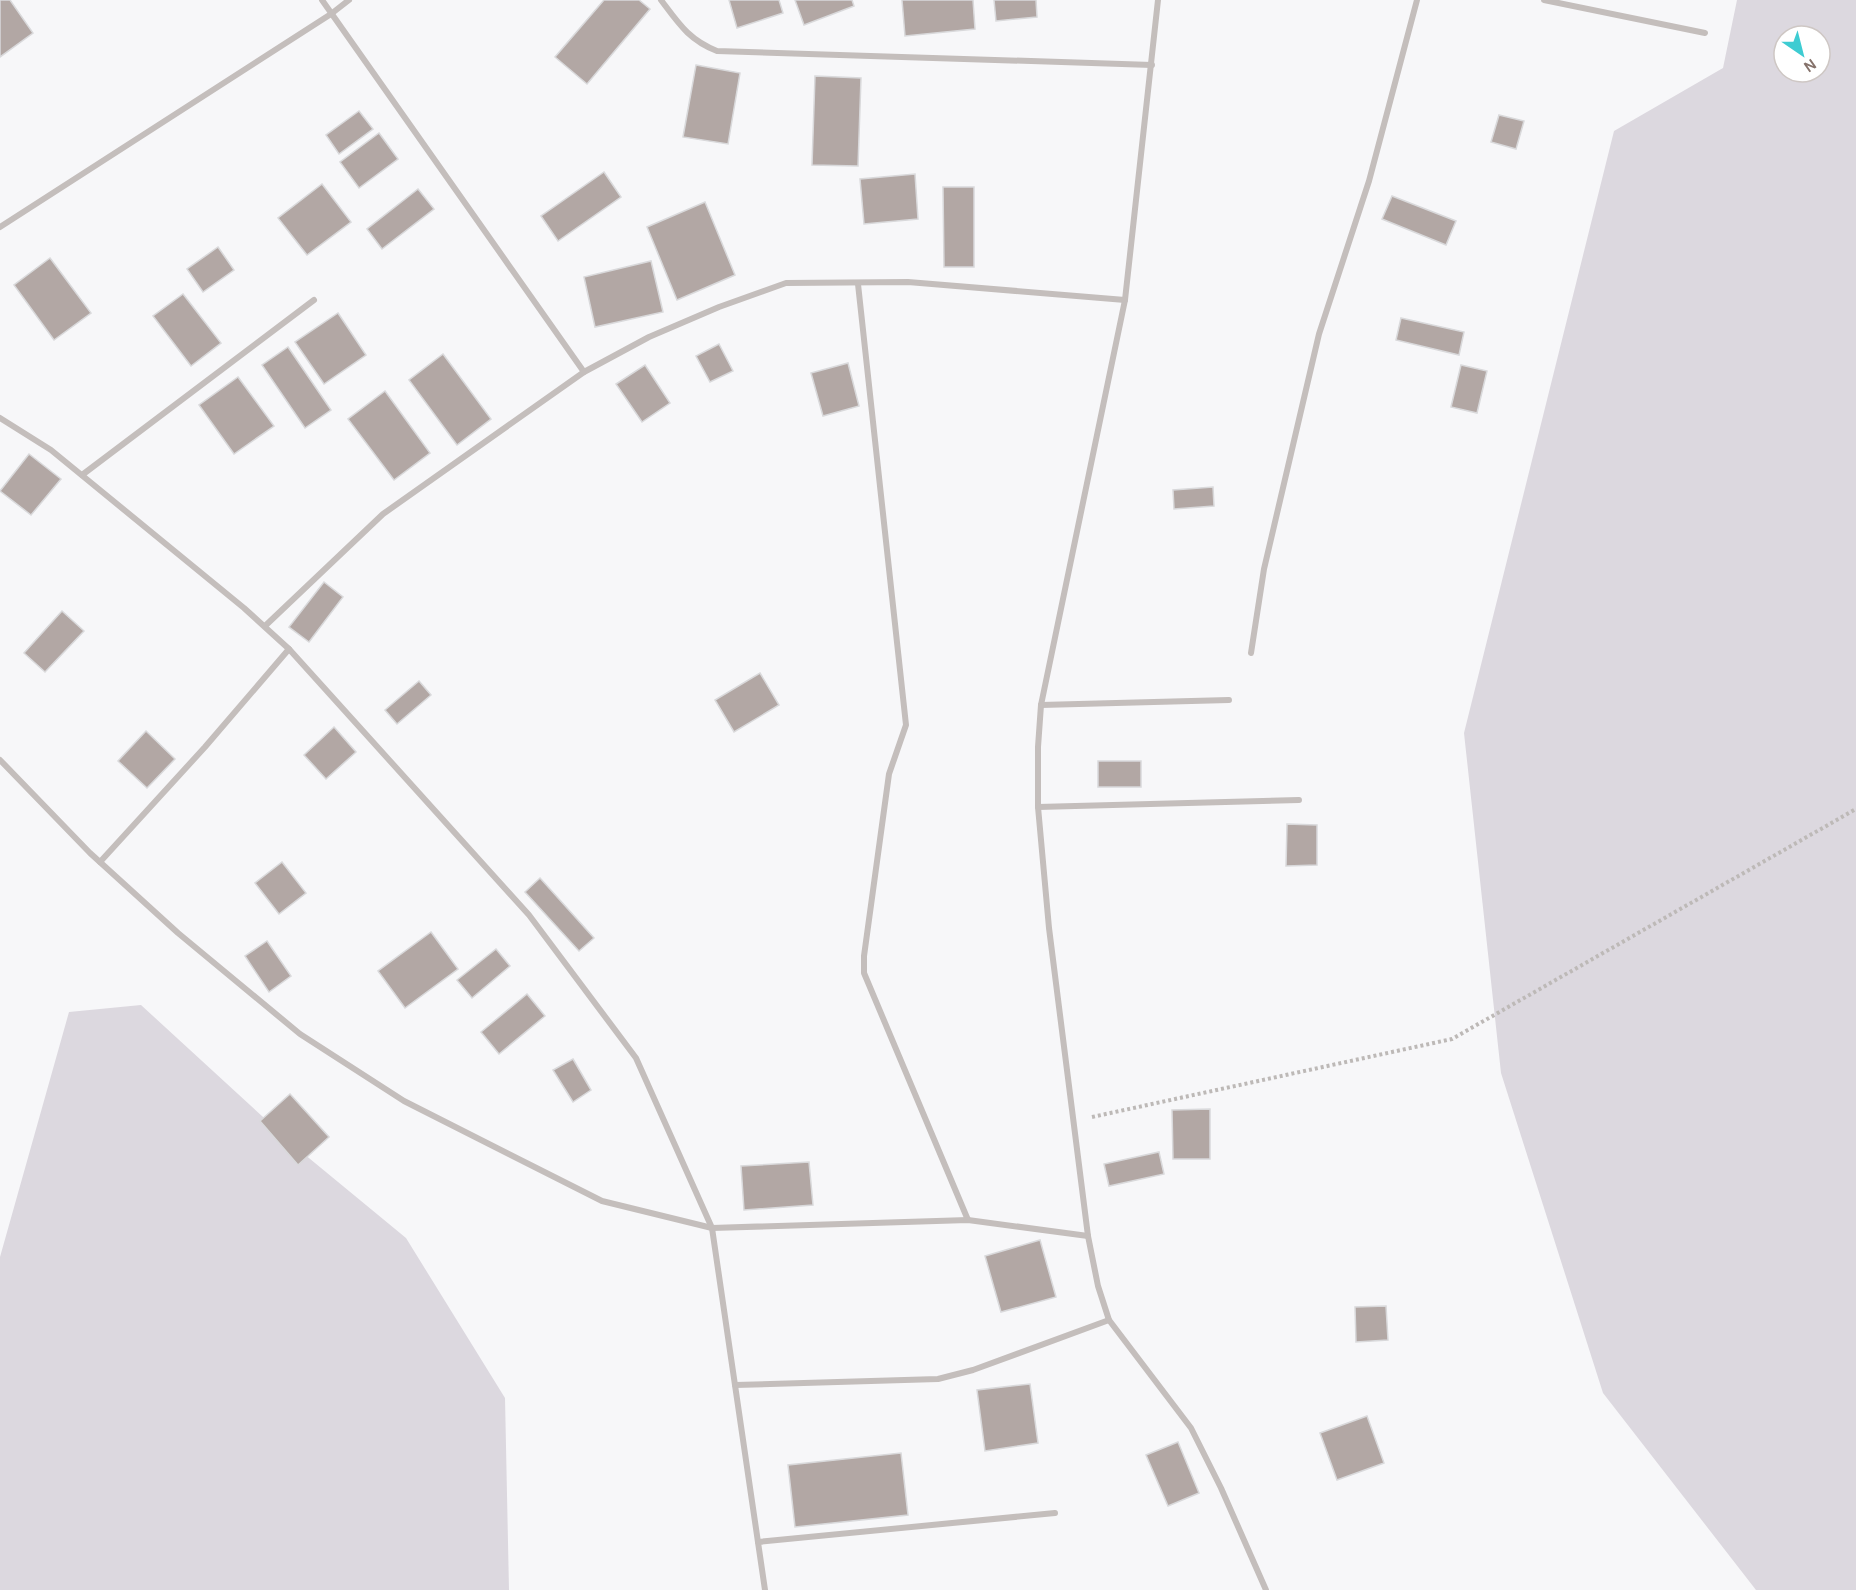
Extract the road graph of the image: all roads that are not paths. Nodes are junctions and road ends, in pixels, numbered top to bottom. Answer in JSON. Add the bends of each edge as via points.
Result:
{"nodes":[{"id":1,"x":322,"y":0,"type":"edge"},
{"id":2,"x":349,"y":0,"type":"edge"},
{"id":3,"x":661,"y":0,"type":"edge"},
{"id":4,"x":1158,"y":0,"type":"edge"},
{"id":5,"x":1417,"y":0,"type":"edge"},
{"id":6,"x":1544,"y":0,"type":"edge"},
{"id":7,"x":331,"y":14,"type":"junction"},
{"id":8,"x":1705,"y":33,"type":"dead end"},
{"id":9,"x":1152,"y":65,"type":"junction"},
{"id":10,"x":0,"y":227,"type":"edge"},
{"id":11,"x":858,"y":284,"type":"junction"},
{"id":12,"x":314,"y":300,"type":"dead end"},
{"id":13,"x":1125,"y":300,"type":"junction"},
{"id":14,"x":585,"y":372,"type":"junction"},
{"id":15,"x":0,"y":417,"type":"edge"},
{"id":16,"x":82,"y":475,"type":"junction"},
{"id":17,"x":265,"y":626,"type":"junction"},
{"id":18,"x":289,"y":649,"type":"junction"},
{"id":19,"x":1251,"y":653,"type":"dead end"},
{"id":20,"x":1229,"y":700,"type":"dead end"},
{"id":21,"x":1041,"y":705,"type":"junction"},
{"id":22,"x":0,"y":760,"type":"edge"},
{"id":23,"x":1299,"y":800,"type":"dead end"},
{"id":24,"x":1038,"y":807,"type":"junction"},
{"id":25,"x":100,"y":862,"type":"junction"},
{"id":26,"x":968,"y":1220,"type":"junction"},
{"id":27,"x":712,"y":1228,"type":"junction"},
{"id":28,"x":1088,"y":1236,"type":"junction"},
{"id":29,"x":1110,"y":1320,"type":"junction"},
{"id":30,"x":735,"y":1385,"type":"junction"},
{"id":31,"x":1055,"y":1513,"type":"dead end"},
{"id":32,"x":758,"y":1542,"type":"junction"},
{"id":33,"x":765,"y":1590,"type":"edge"},
{"id":34,"x":1266,"y":1590,"type":"edge"}],
"edges":[{"from":1,"to":7,"type":"street"},
{"from":2,"to":7,"type":"street"},
{"from":3,"to":9,"type":"street","via":[[699,44],[717,51]]},
{"from":4,"to":9,"type":"street"},
{"from":5,"to":19,"type":"street","via":[[1369,181],[1319,334],[1264,569]]},
{"from":6,"to":8,"type":"street"},
{"from":7,"to":10,"type":"street"},
{"from":7,"to":14,"type":"street"},
{"from":9,"to":13,"type":"street"},
{"from":11,"to":13,"type":"street","via":[[908,282]]},
{"from":11,"to":14,"type":"street","via":[[786,283],[649,337]]},
{"from":11,"to":26,"type":"street","via":[[906,725],[889,774],[864,973]]},
{"from":12,"to":16,"type":"street"},
{"from":13,"to":21,"type":"street"},
{"from":14,"to":17,"type":"street","via":[[383,514]]},
{"from":15,"to":16,"type":"street"},
{"from":16,"to":17,"type":"street"},
{"from":17,"to":18,"type":"street"},
{"from":18,"to":25,"type":"street"},
{"from":18,"to":27,"type":"street","via":[[529,915],[636,1058]]},
{"from":20,"to":21,"type":"street"},
{"from":21,"to":24,"type":"street"},
{"from":22,"to":25,"type":"street"},
{"from":23,"to":24,"type":"street"},
{"from":24,"to":28,"type":"street","via":[[1048,928]]},
{"from":25,"to":27,"type":"street","via":[[300,1034],[404,1101],[602,1201]]},
{"from":26,"to":27,"type":"street"},
{"from":26,"to":28,"type":"street"},
{"from":27,"to":30,"type":"street"},
{"from":28,"to":29,"type":"street"},
{"from":29,"to":30,"type":"street","via":[[938,1379]]},
{"from":29,"to":34,"type":"street","via":[[1191,1428]]},
{"from":30,"to":32,"type":"street"},
{"from":31,"to":32,"type":"street"},
{"from":32,"to":33,"type":"street"}]}
